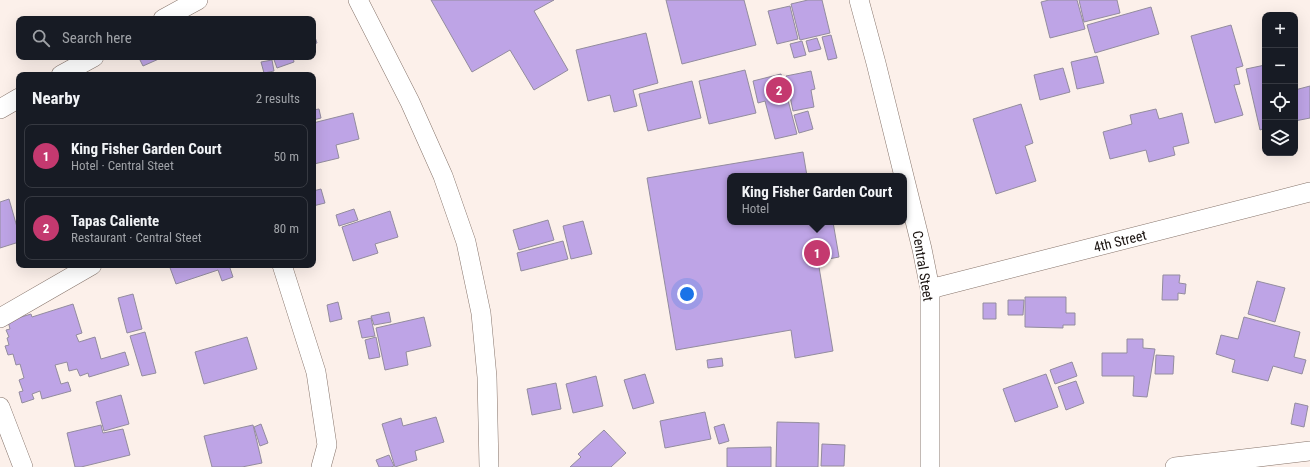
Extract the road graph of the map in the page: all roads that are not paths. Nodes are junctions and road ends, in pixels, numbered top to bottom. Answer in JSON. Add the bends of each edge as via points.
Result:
{"nodes":[{"id":1,"x":198,"y":0,"type":"edge"},
{"id":2,"x":358,"y":0,"type":"edge"},
{"id":3,"x":859,"y":0,"type":"edge"},
{"id":4,"x":169,"y":16,"type":"edge"},
{"id":5,"x":88,"y":60,"type":"edge"},
{"id":6,"x":66,"y":72,"type":"edge"},
{"id":7,"x":16,"y":100,"type":"edge"},
{"id":8,"x":0,"y":108,"type":"edge"},
{"id":9,"x":903,"y":173,"type":"edge"},
{"id":10,"x":907,"y":188,"type":"edge"},
{"id":11,"x":1310,"y":192,"type":"edge"},
{"id":12,"x":87,"y":268,"type":"edge"},
{"id":13,"x":283,"y":268,"type":"edge"},
{"id":14,"x":930,"y":289,"type":"junction"},
{"id":15,"x":0,"y":318,"type":"edge"},
{"id":16,"x":0,"y":407,"type":"edge"},
{"id":17,"x":1310,"y":451,"type":"edge"},
{"id":18,"x":23,"y":467,"type":"edge"},
{"id":19,"x":321,"y":467,"type":"edge"},
{"id":20,"x":489,"y":467,"type":"edge"},
{"id":21,"x":930,"y":467,"type":"edge"},
{"id":22,"x":1175,"y":467,"type":"edge"}],
"edges":[{"from":1,"to":4,"type":"street"},
{"from":2,"to":20,"type":"street","via":[[410,102],[440,169],[466,242],[480,313],[486,370]]},
{"from":3,"to":9,"type":"street","name":"Central Steet"},
{"from":5,"to":6,"type":"street"},
{"from":7,"to":8,"type":"street"},
{"from":10,"to":14,"type":"street","name":"Central Steet"},
{"from":11,"to":14,"type":"street","name":"4th Street"},
{"from":12,"to":15,"type":"street"},
{"from":13,"to":19,"type":"street","via":[[316,372],[327,445]]},
{"from":14,"to":21,"type":"street","name":"Central Steet"},
{"from":16,"to":18,"type":"street"},
{"from":17,"to":22,"type":"street"}]}
